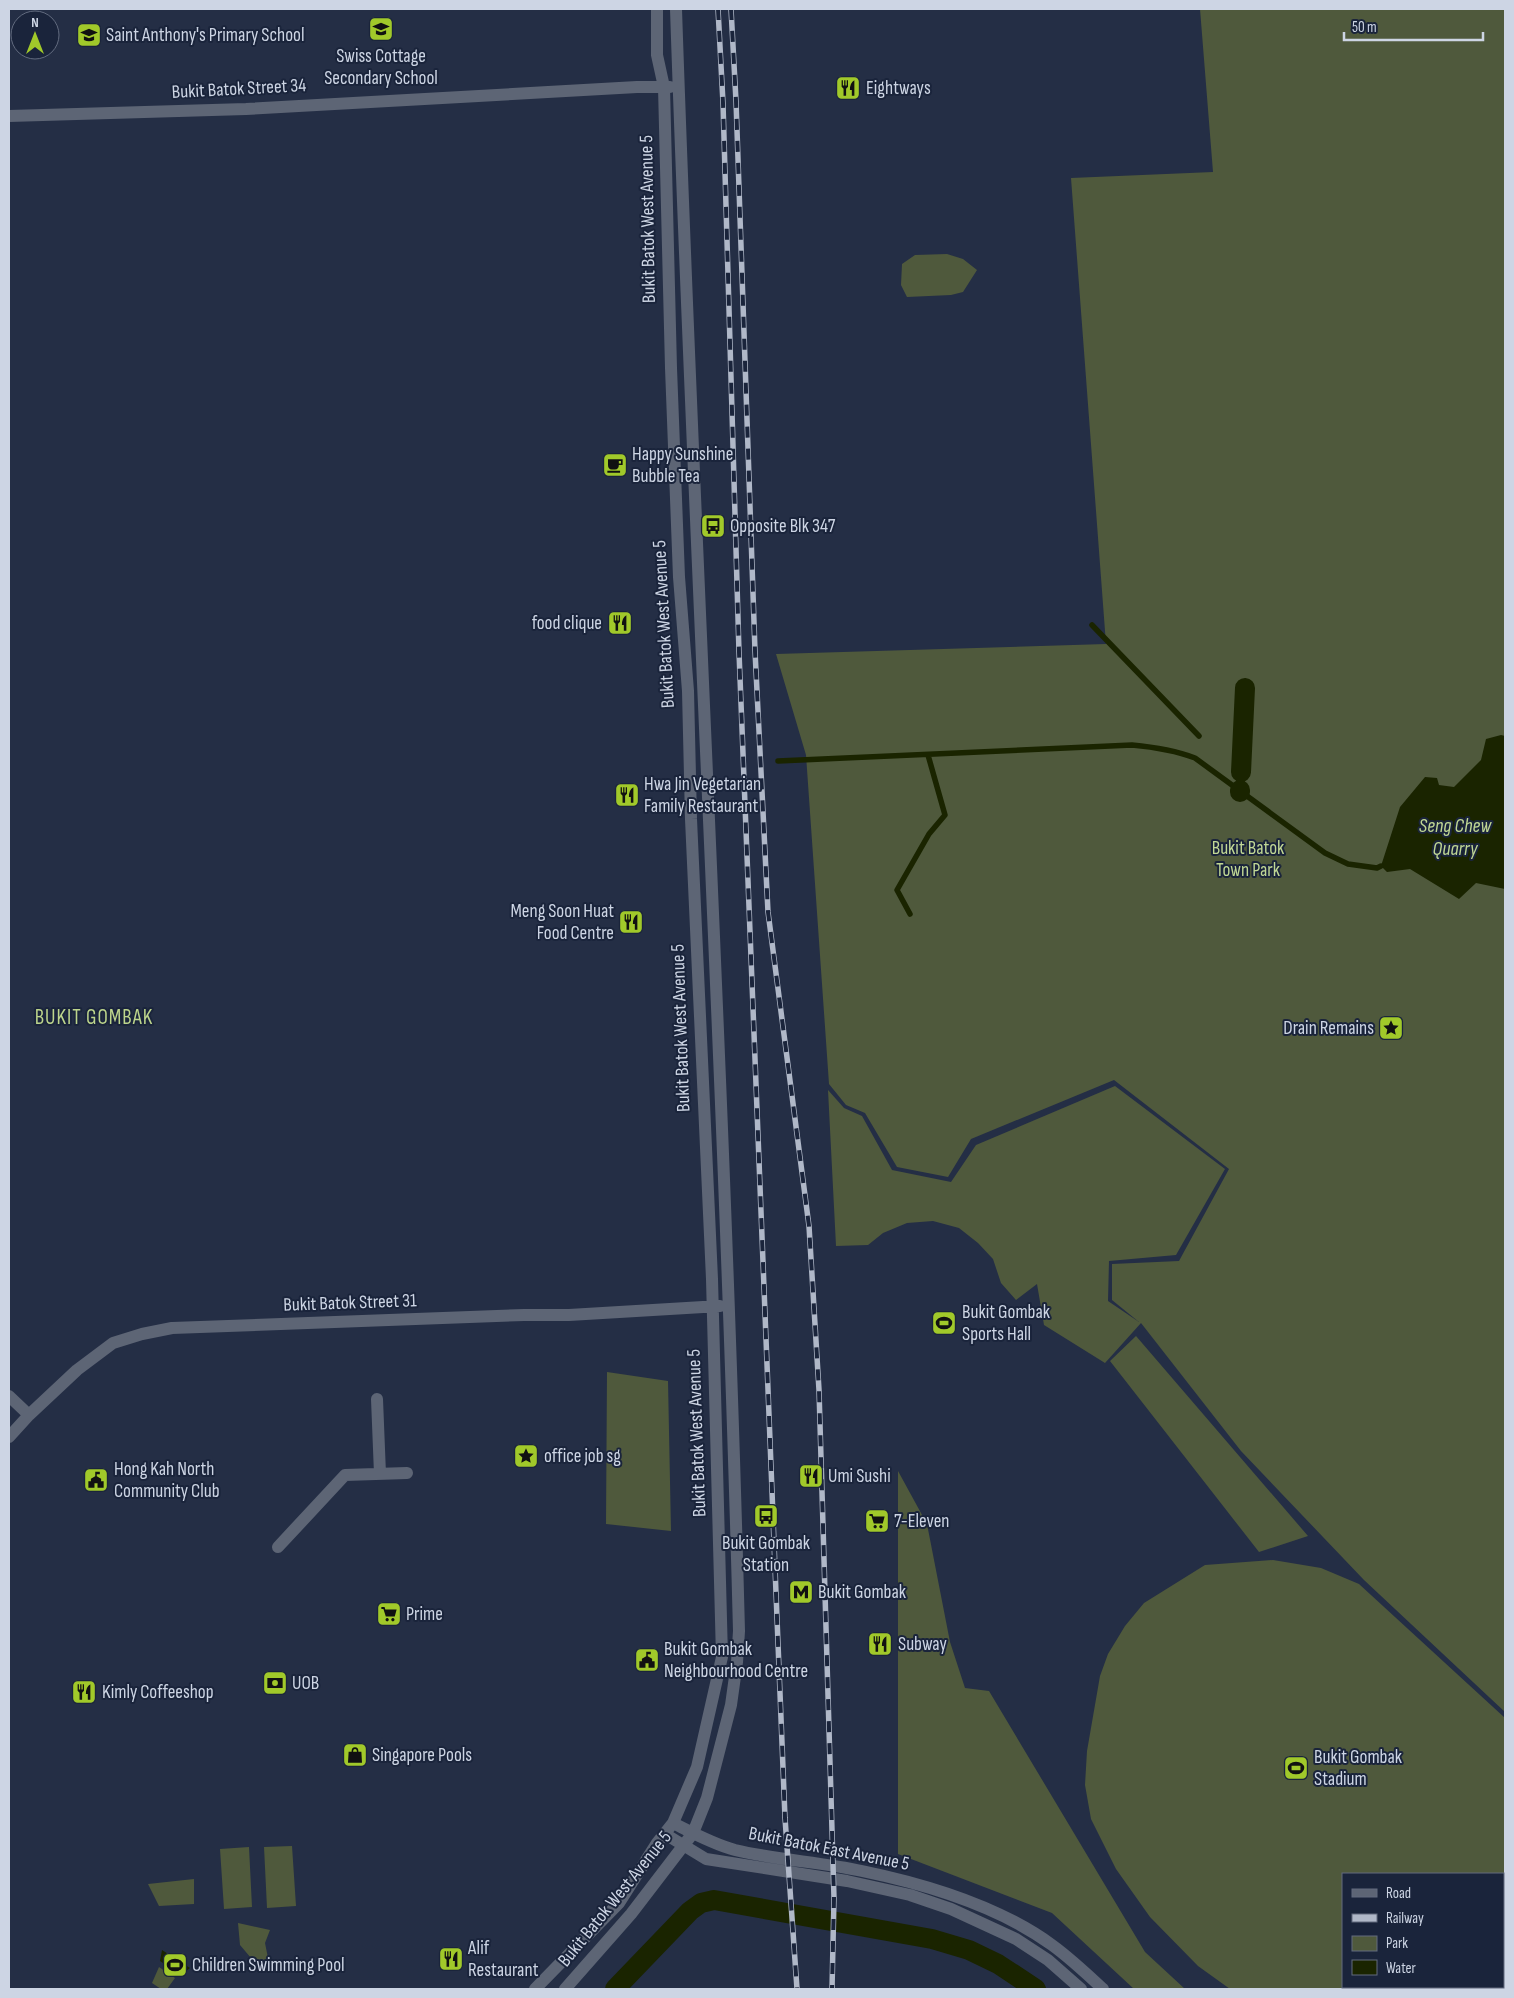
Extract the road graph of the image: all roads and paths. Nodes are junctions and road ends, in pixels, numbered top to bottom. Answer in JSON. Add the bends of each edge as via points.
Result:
{"nodes":[{"id":1,"x":657,"y":9,"type":"edge"},
{"id":2,"x":676,"y":9,"type":"edge"},
{"id":3,"x":680,"y":87,"type":"junction"},
{"id":4,"x":664,"y":88,"type":"junction"},
{"id":5,"x":9,"y":116,"type":"edge"},
{"id":6,"x":730,"y":1305,"type":"junction"},
{"id":7,"x":712,"y":1307,"type":"junction"},
{"id":8,"x":9,"y":1396,"type":"edge"},
{"id":9,"x":377,"y":1399,"type":"dead end"},
{"id":10,"x":29,"y":1415,"type":"junction"},
{"id":11,"x":9,"y":1437,"type":"edge"},
{"id":12,"x":407,"y":1473,"type":"dead end"},
{"id":13,"x":380,"y":1474,"type":"junction"},
{"id":14,"x":278,"y":1547,"type":"dead end"},
{"id":15,"x":673,"y":1823,"type":"junction"},
{"id":16,"x":692,"y":1833,"type":"junction"},
{"id":17,"x":665,"y":1834,"type":"junction"},
{"id":18,"x":683,"y":1846,"type":"junction"},
{"id":19,"x":535,"y":1989,"type":"edge"},
{"id":20,"x":565,"y":1989,"type":"edge"},
{"id":21,"x":1081,"y":1989,"type":"edge"},
{"id":22,"x":1104,"y":1989,"type":"edge"}],
"edges":[{"from":1,"to":4,"type":"street","name":"Bukit Batok West Avenue 5","via":[[657,55]]},
{"from":2,"to":3,"type":"street","name":"Bukit Batok West Avenue 5"},
{"from":3,"to":4,"type":"street","name":"Bukit Batok Street 34"},
{"from":3,"to":6,"type":"street","name":"Bukit Batok West Avenue 5"},
{"from":4,"to":5,"type":"street","name":"Bukit Batok Street 34","via":[[246,109]]},
{"from":4,"to":7,"type":"street","name":"Bukit Batok West Avenue 5","via":[[679,587],[688,691]]},
{"from":6,"to":7,"type":"street","name":"Bukit Batok Street 31"},
{"from":6,"to":16,"type":"street","name":"Bukit Batok West Avenue 5","via":[[739,1631],[737,1662],[731,1705],[707,1798]]},
{"from":7,"to":10,"type":"street","name":"Bukit Batok Street 31","via":[[172,1328],[113,1343]]},
{"from":7,"to":15,"type":"street","name":"Bukit Batok West Avenue 5","via":[[722,1657],[696,1767]]},
{"from":8,"to":10,"type":"street"},
{"from":9,"to":13,"type":"street"},
{"from":10,"to":11,"type":"street","name":"Bukit Batok Street 31"},
{"from":12,"to":13,"type":"street"},
{"from":13,"to":14,"type":"street","via":[[345,1475]]},
{"from":15,"to":16,"type":"street","name":"Bukit Batok East Avenue 5"},
{"from":15,"to":17,"type":"street","name":"Bukit Batok West Avenue 5"},
{"from":16,"to":18,"type":"street","name":"Bukit Batok West Avenue 5"},
{"from":16,"to":22,"type":"street","name":"Bukit Batok East Avenue 5","via":[[736,1850],[863,1871],[982,1908],[1016,1923],[1052,1945]]},
{"from":17,"to":18,"type":"street","name":"Bukit Batok East Avenue 5"},
{"from":17,"to":19,"type":"street","name":"Bukit Batok West Avenue 5","via":[[619,1903]]},
{"from":18,"to":20,"type":"street","name":"Bukit Batok West Avenue 5","via":[[631,1914]]},
{"from":18,"to":21,"type":"street","name":"Bukit Batok East Avenue 5","via":[[706,1859],[847,1881],[910,1895],[951,1909],[1024,1944]]}]}
